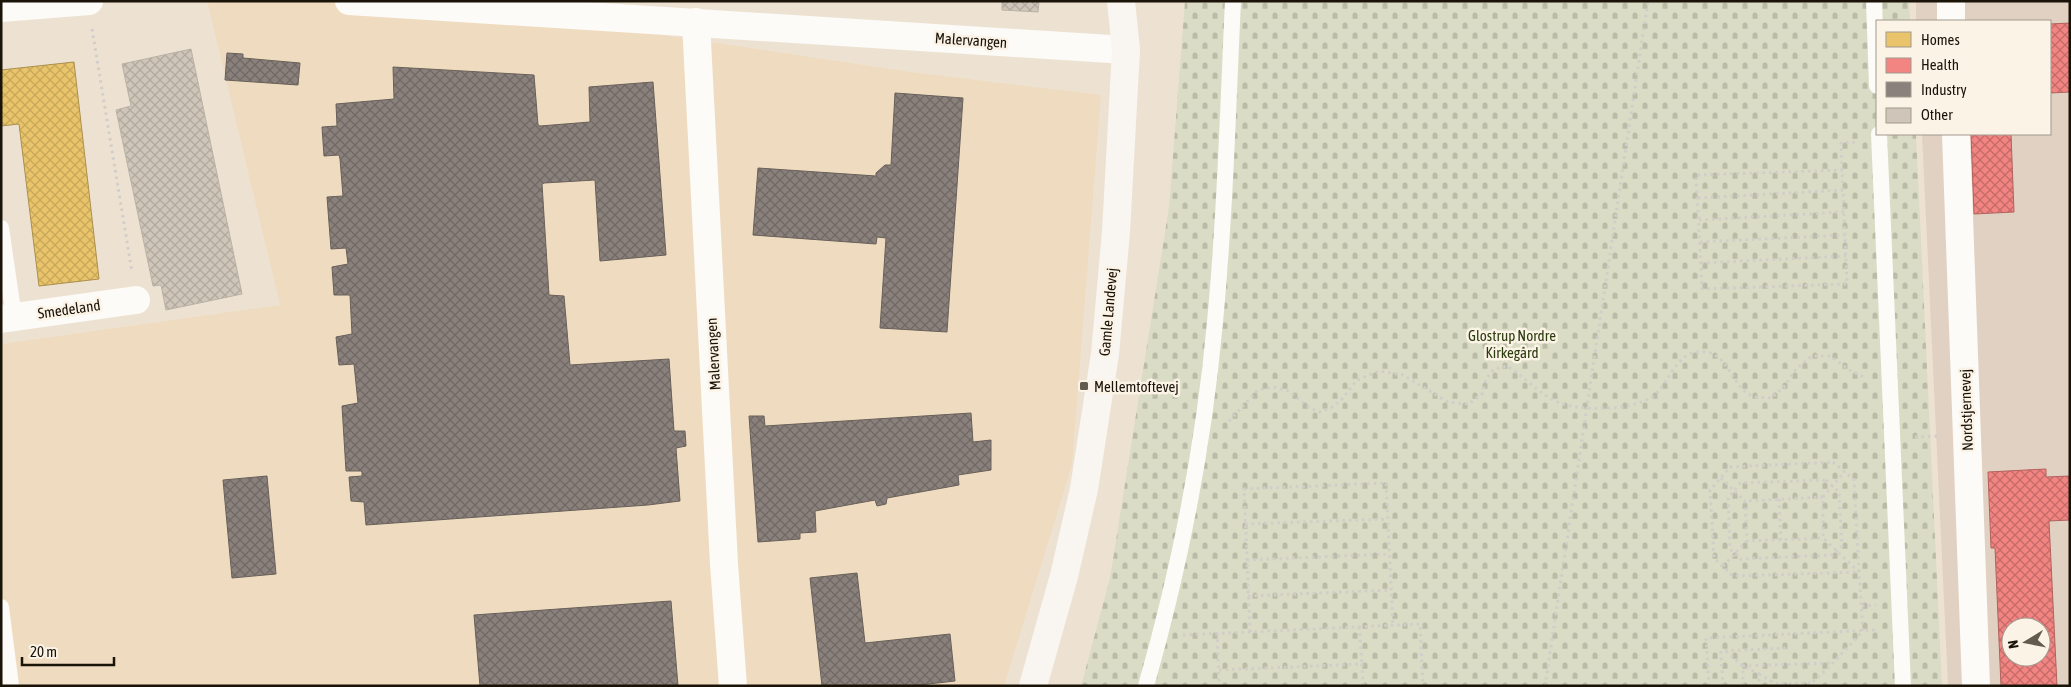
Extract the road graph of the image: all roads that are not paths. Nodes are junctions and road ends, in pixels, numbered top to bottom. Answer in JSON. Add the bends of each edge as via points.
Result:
{"nodes":[{"id":1,"x":88,"y":1,"type":"edge"},
{"id":2,"x":349,"y":1,"type":"edge"},
{"id":3,"x":1121,"y":1,"type":"edge"},
{"id":4,"x":1137,"y":1,"type":"edge"},
{"id":5,"x":1233,"y":1,"type":"edge"},
{"id":6,"x":1874,"y":1,"type":"edge"},
{"id":7,"x":1951,"y":1,"type":"edge"},
{"id":8,"x":1,"y":8,"type":"edge"},
{"id":9,"x":1951,"y":20,"type":"edge"},
{"id":10,"x":696,"y":22,"type":"junction"},
{"id":11,"x":1126,"y":50,"type":"junction"},
{"id":12,"x":1876,"y":58,"type":"edge"},
{"id":13,"x":1956,"y":135,"type":"edge"},
{"id":14,"x":1879,"y":138,"type":"edge"},
{"id":15,"x":1,"y":228,"type":"edge"},
{"id":16,"x":136,"y":300,"type":"road end"},
{"id":17,"x":8,"y":318,"type":"edge"},
{"id":18,"x":1,"y":607,"type":"edge"},
{"id":19,"x":11,"y":686,"type":"edge"},
{"id":20,"x":733,"y":686,"type":"edge"},
{"id":21,"x":1033,"y":686,"type":"edge"},
{"id":22,"x":1146,"y":686,"type":"edge"},
{"id":23,"x":1903,"y":686,"type":"edge"},
{"id":24,"x":1976,"y":686,"type":"edge"}],
"edges":[{"from":1,"to":8,"type":"street"},
{"from":2,"to":10,"type":"street","name":"Malervangen"},
{"from":3,"to":11,"type":"street","name":"Gamle Landevej"},
{"from":4,"to":11,"type":"street","name":"Gamle Landevej"},
{"from":5,"to":22,"type":"lane","via":[[1216,313],[1202,426],[1191,497]]},
{"from":6,"to":12,"type":"lane"},
{"from":7,"to":9,"type":"street"},
{"from":10,"to":11,"type":"street","name":"Malervangen"},
{"from":10,"to":20,"type":"street","name":"Malervangen","via":[[723,554]]},
{"from":11,"to":21,"type":"street","name":"Gamle Landevej","via":[[1116,232],[1105,354],[1084,488],[1064,576]]},
{"from":13,"to":24,"type":"street","name":"Nordstjernevej"},
{"from":14,"to":23,"type":"lane"},
{"from":15,"to":17,"type":"lane"},
{"from":16,"to":17,"type":"street","name":"Smedeland"},
{"from":18,"to":19,"type":"lane"}]}
